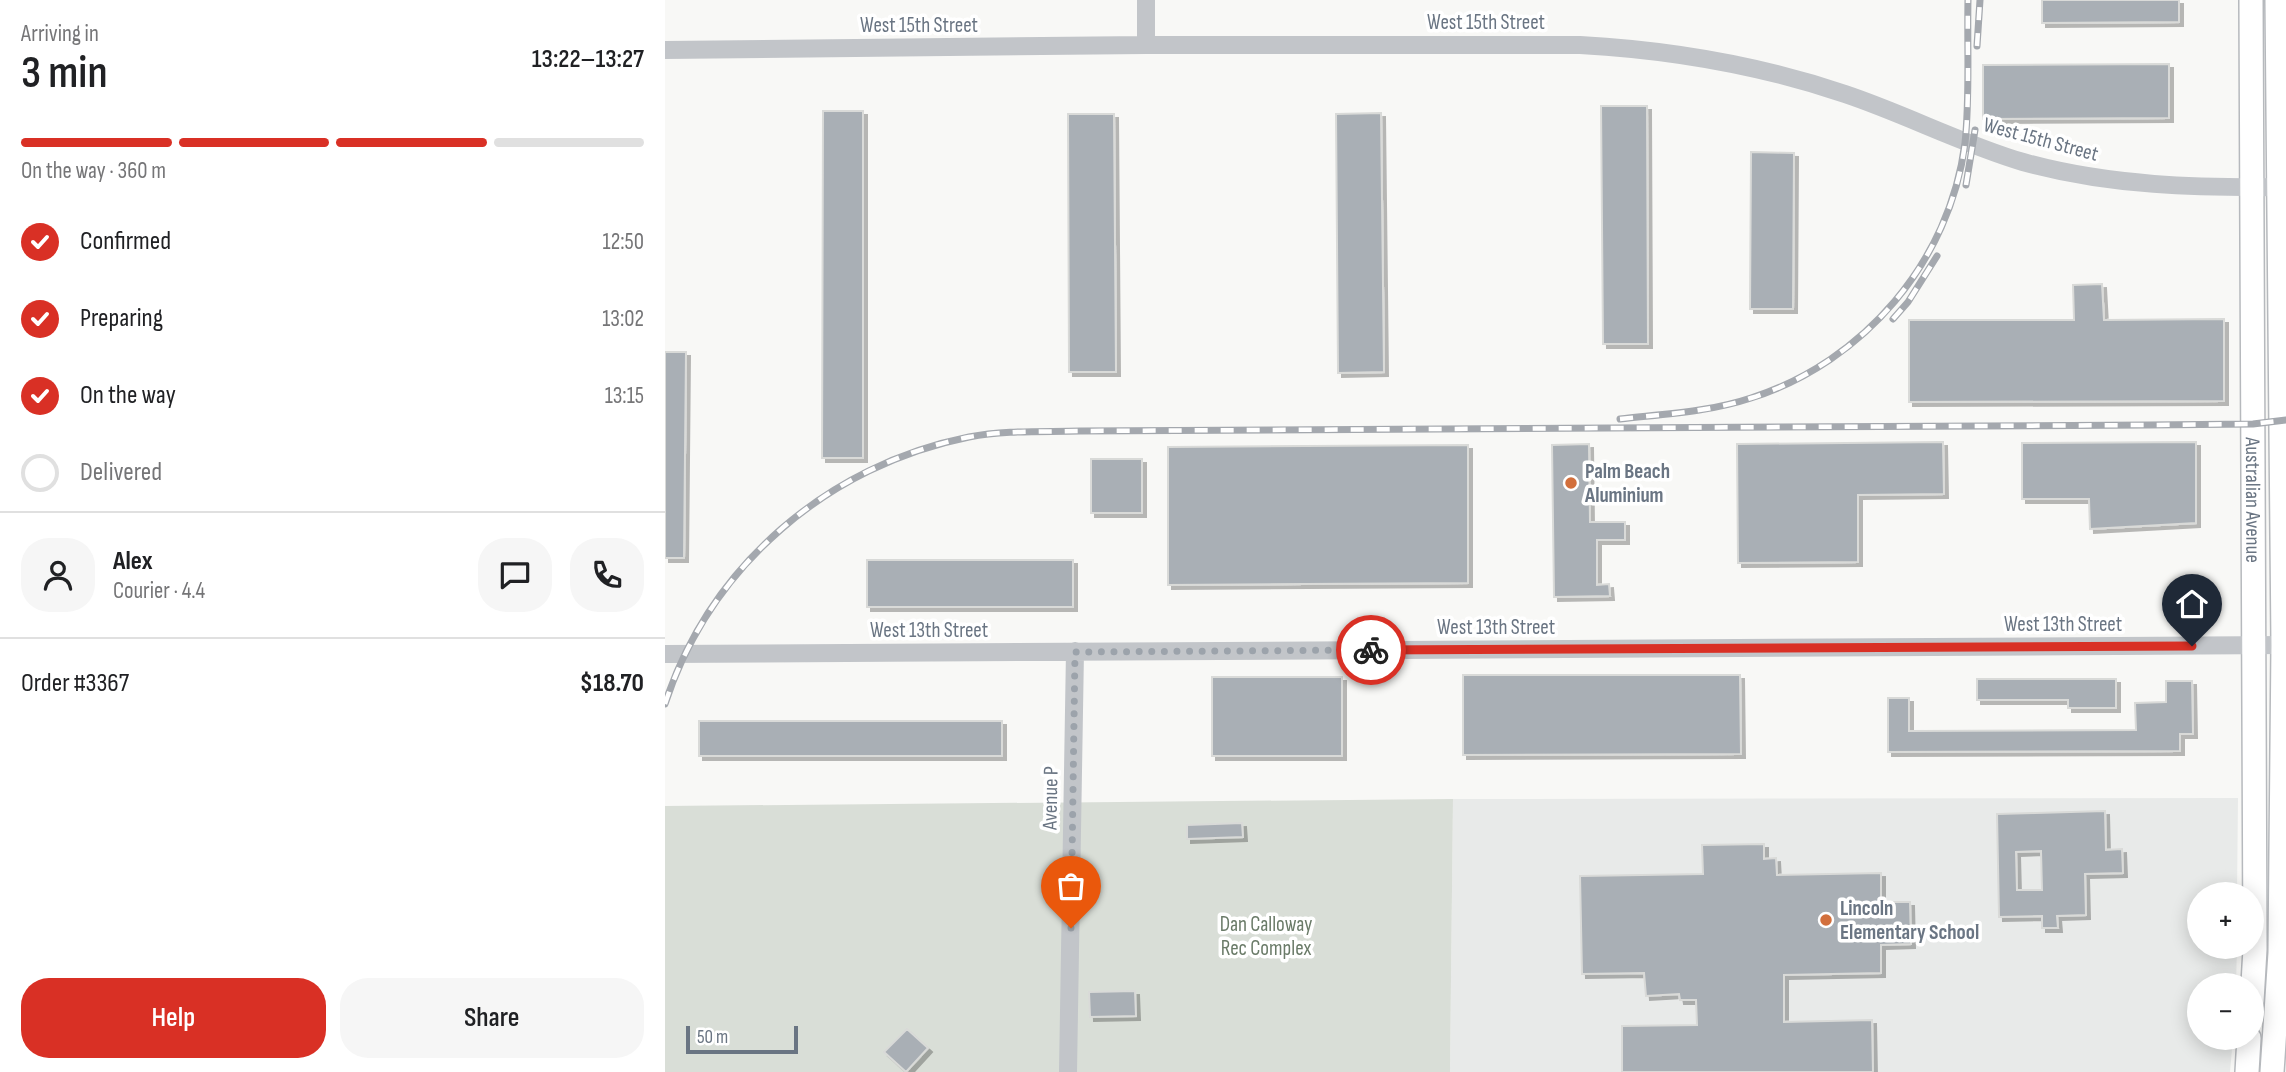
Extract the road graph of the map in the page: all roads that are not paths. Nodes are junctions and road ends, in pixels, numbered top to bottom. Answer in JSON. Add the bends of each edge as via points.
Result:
{"nodes":[{"id":1,"x":1146,"y":0,"type":"edge"},
{"id":2,"x":2251,"y":0,"type":"edge"},
{"id":3,"x":2277,"y":0,"type":"edge"},
{"id":4,"x":1146,"y":45,"type":"junction"},
{"id":5,"x":665,"y":50,"type":"edge"},
{"id":6,"x":2282,"y":187,"type":"edge"},
{"id":7,"x":2251,"y":188,"type":"junction"},
{"id":8,"x":2284,"y":645,"type":"edge"},
{"id":9,"x":2253,"y":646,"type":"junction"},
{"id":10,"x":1075,"y":652,"type":"junction"},
{"id":11,"x":665,"y":654,"type":"edge"},
{"id":12,"x":2252,"y":973,"type":"edge"},
{"id":13,"x":2248,"y":1050,"type":"edge"},
{"id":14,"x":1068,"y":1072,"type":"edge"},
{"id":15,"x":2247,"y":1072,"type":"edge"},
{"id":16,"x":2272,"y":1072,"type":"edge"}],
"edges":[{"from":1,"to":4,"type":"street"},
{"from":2,"to":7,"type":"main road","name":"Australian Avenue"},
{"from":3,"to":6,"type":"main road","name":"Australian Avenue"},
{"from":4,"to":5,"type":"street","name":"West 15th Street"},
{"from":4,"to":7,"type":"street","name":"West 15th Street","via":[[1642,48],[1780,74],[2024,162],[2095,178]]},
{"from":6,"to":7,"type":"street","name":"West 15th Street"},
{"from":6,"to":8,"type":"main road","name":"Australian Avenue"},
{"from":7,"to":9,"type":"main road","name":"Australian Avenue"},
{"from":8,"to":9,"type":"street","name":"West 13th Street"},
{"from":8,"to":16,"type":"main road","name":"Australian Avenue","via":[[2280,953]]},
{"from":9,"to":10,"type":"street","name":"West 13th Street"},
{"from":9,"to":12,"type":"main road","name":"Australian Avenue"},
{"from":10,"to":11,"type":"street","name":"West 13th Street"},
{"from":10,"to":14,"type":"street","name":"Avenue P"},
{"from":13,"to":15,"type":"main road"}]}
